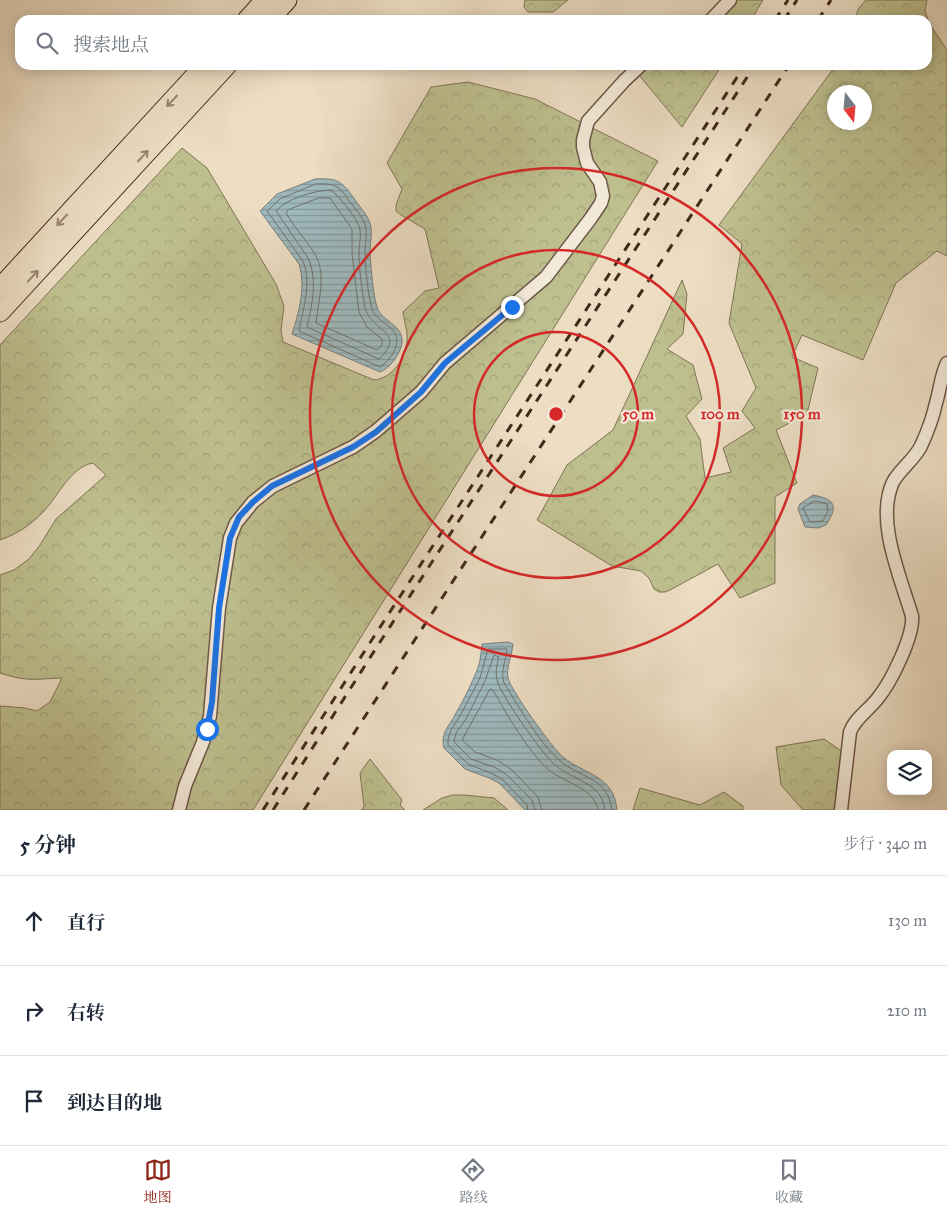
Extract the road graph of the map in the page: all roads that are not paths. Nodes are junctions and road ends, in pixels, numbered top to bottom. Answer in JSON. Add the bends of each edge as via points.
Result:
{"nodes":[{"id":1,"x":265,"y":0,"type":"edge"},
{"id":2,"x":287,"y":0,"type":"edge"},
{"id":3,"x":730,"y":0,"type":"edge"},
{"id":4,"x":251,"y":15,"type":"edge"},
{"id":5,"x":274,"y":15,"type":"edge"},
{"id":6,"x":716,"y":15,"type":"edge"},
{"id":7,"x":200,"y":70,"type":"edge"},
{"id":8,"x":222,"y":70,"type":"edge"},
{"id":9,"x":636,"y":70,"type":"edge"},
{"id":10,"x":0,"y":288,"type":"edge"},
{"id":11,"x":0,"y":312,"type":"edge"},
{"id":12,"x":947,"y":362,"type":"edge"},
{"id":13,"x":179,"y":810,"type":"edge"},
{"id":14,"x":841,"y":810,"type":"edge"}],
"edges":[{"from":1,"to":4,"type":"main road"},
{"from":2,"to":5,"type":"main road"},
{"from":3,"to":6,"type":"street"},
{"from":7,"to":10,"type":"main road","one_way":true},
{"from":11,"to":8,"type":"main road","one_way":true},
{"from":9,"to":13,"type":"street","via":[[588,121],[583,147],[587,163],[600,182],[603,196],[546,277],[445,363],[421,392],[376,432],[353,447],[272,486],[236,523],[230,538],[219,608],[210,716]]},
{"from":12,"to":14,"type":"street","via":[[936,406],[921,446],[895,478],[888,496],[889,540],[912,616],[912,627],[885,688],[850,732]]}]}
